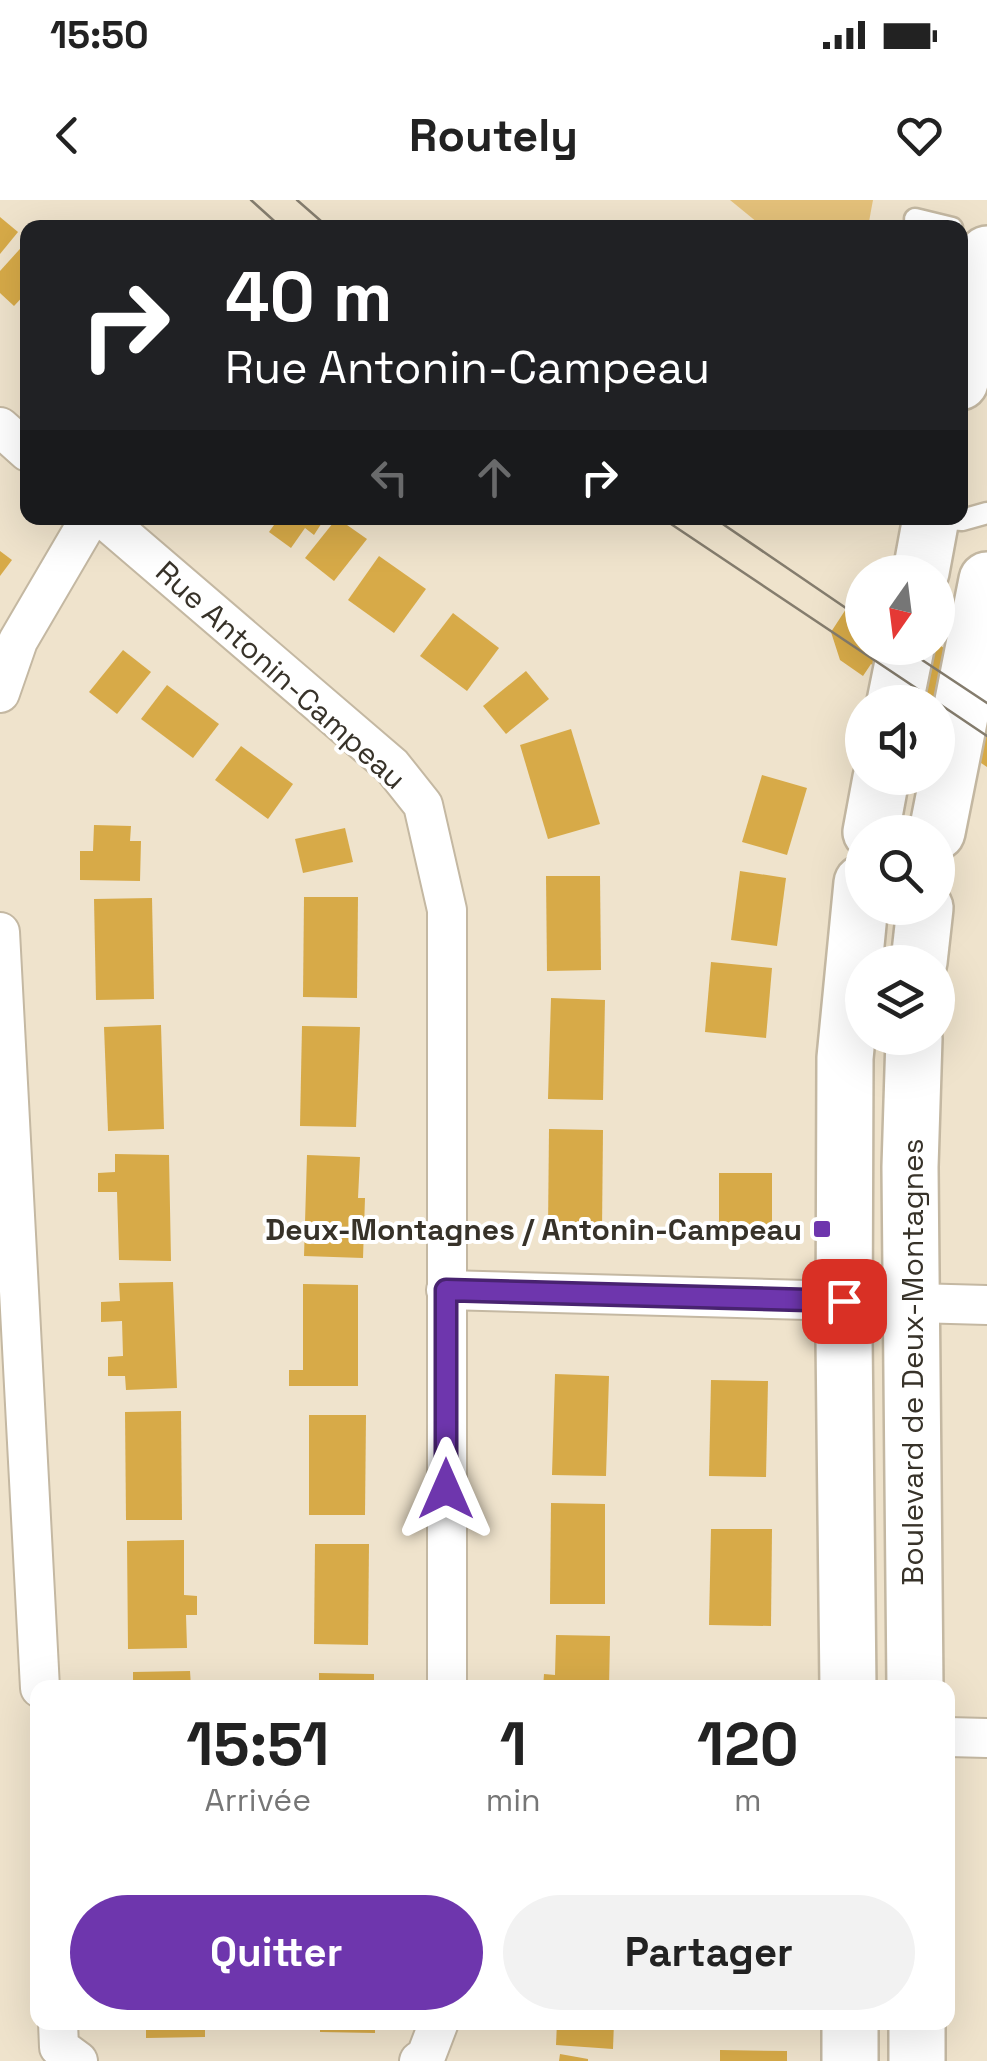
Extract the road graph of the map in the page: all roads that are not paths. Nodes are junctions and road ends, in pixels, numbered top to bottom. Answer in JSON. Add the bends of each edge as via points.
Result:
{"nodes":[{"id":1,"x":987,"y":254,"type":"edge"},
{"id":2,"x":968,"y":344,"type":"edge"},
{"id":3,"x":0,"y":427,"type":"edge"},
{"id":4,"x":20,"y":445,"type":"edge"},
{"id":5,"x":86,"y":525,"type":"edge"},
{"id":6,"x":110,"y":525,"type":"edge"},
{"id":7,"x":930,"y":525,"type":"edge"},
{"id":8,"x":924,"y":555,"type":"edge"},
{"id":9,"x":987,"y":580,"type":"edge"},
{"id":10,"x":0,"y":693,"type":"edge"},
{"id":11,"x":940,"y":815,"type":"edge"},
{"id":12,"x":858,"y":925,"type":"edge"},
{"id":13,"x":0,"y":932,"type":"edge"},
{"id":14,"x":914,"y":1055,"type":"edge"},
{"id":15,"x":446,"y":1290,"type":"junction"},
{"id":16,"x":844,"y":1301,"type":"junction"},
{"id":17,"x":911,"y":1304,"type":"junction"},
{"id":18,"x":987,"y":1304,"type":"edge"},
{"id":19,"x":40,"y":1680,"type":"edge"},
{"id":20,"x":447,"y":1680,"type":"edge"},
{"id":21,"x":848,"y":1680,"type":"edge"},
{"id":22,"x":914,"y":1680,"type":"edge"},
{"id":23,"x":955,"y":1737,"type":"edge"},
{"id":24,"x":987,"y":1738,"type":"edge"},
{"id":25,"x":58,"y":2030,"type":"edge"},
{"id":26,"x":436,"y":2030,"type":"edge"},
{"id":27,"x":850,"y":2030,"type":"edge"},
{"id":28,"x":916,"y":2030,"type":"edge"},
{"id":29,"x":78,"y":2061,"type":"edge"},
{"id":30,"x":419,"y":2061,"type":"edge"},
{"id":31,"x":850,"y":2061,"type":"edge"},
{"id":32,"x":917,"y":2061,"type":"edge"}],
"edges":[{"from":1,"to":2,"type":"street"},
{"from":3,"to":4,"type":"street"},
{"from":5,"to":10,"type":"street","via":[[18,642]]},
{"from":6,"to":15,"type":"street","name":"Rue Antonin-Campeau","via":[[392,766],[423,805],[447,910]]},
{"from":7,"to":8,"type":"street"},
{"from":9,"to":11,"type":"street"},
{"from":12,"to":16,"type":"street","via":[[847,1023]]},
{"from":13,"to":19,"type":"street"},
{"from":14,"to":17,"type":"street","name":"Boulevard de Deux-Montagnes"},
{"from":15,"to":16,"type":"street"},
{"from":15,"to":20,"type":"street","name":"Rue Antonin-Campeau"},
{"from":16,"to":17,"type":"street"},
{"from":16,"to":21,"type":"street"},
{"from":17,"to":18,"type":"street"},
{"from":17,"to":22,"type":"street","name":"Boulevard de Deux-Montagnes"},
{"from":23,"to":24,"type":"street"},
{"from":25,"to":29,"type":"street","via":[[59,2047]]},
{"from":26,"to":30,"type":"street"},
{"from":27,"to":31,"type":"street"},
{"from":28,"to":32,"type":"street"}]}
